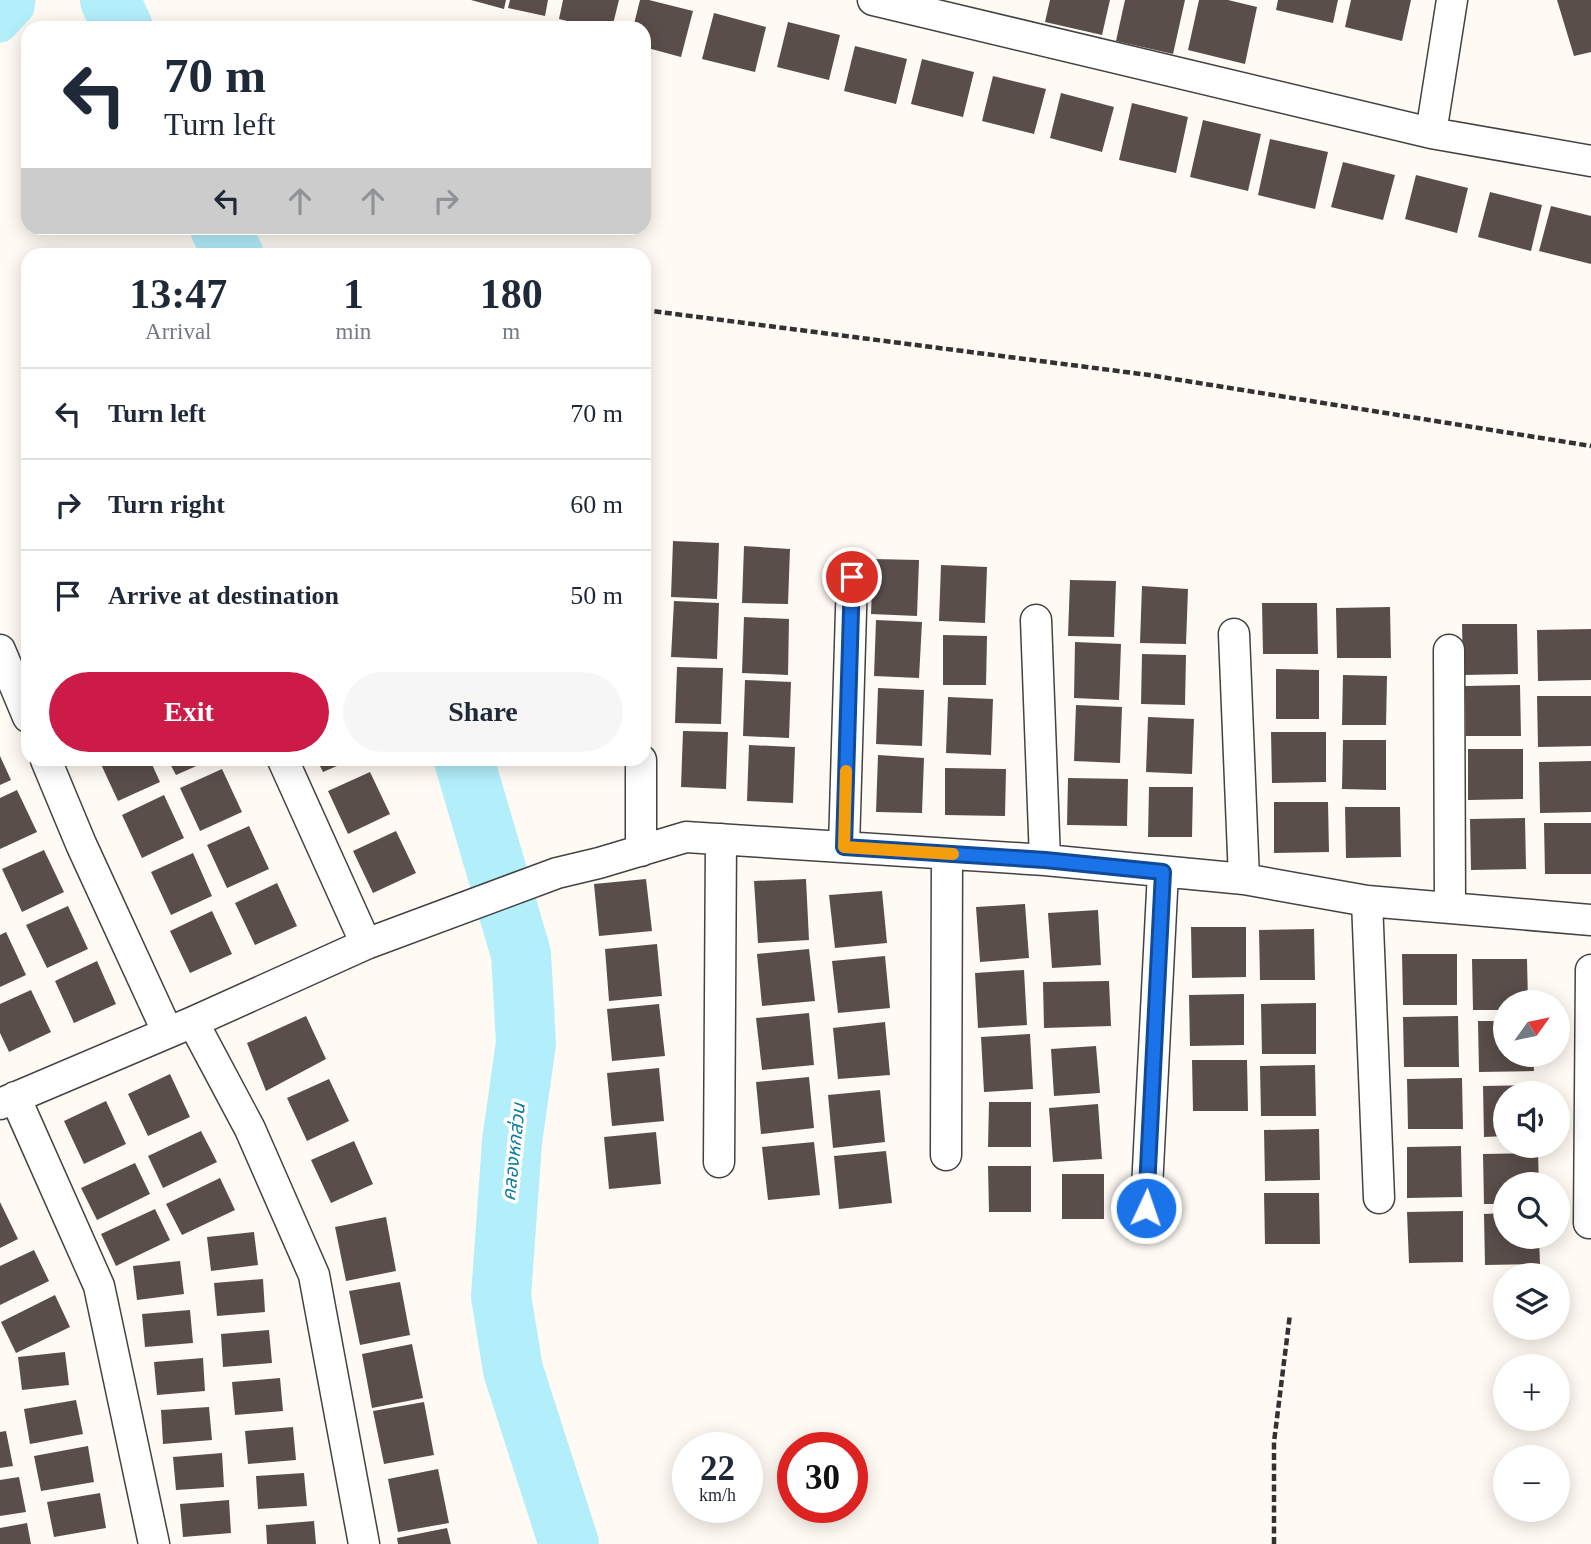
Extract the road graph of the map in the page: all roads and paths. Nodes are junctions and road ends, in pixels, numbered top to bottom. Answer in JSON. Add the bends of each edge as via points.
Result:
{"nodes":[{"id":1,"x":873,"y":0,"type":"edge"},
{"id":2,"x":1452,"y":0,"type":"edge"},
{"id":3,"x":1431,"y":134,"type":"junction"},
{"id":4,"x":1591,"y":161,"type":"edge"},
{"id":5,"x":651,"y":311,"type":"edge"},
{"id":6,"x":1591,"y":446,"type":"edge"},
{"id":7,"x":852,"y":577,"type":"dead end"},
{"id":8,"x":1036,"y":620,"type":"dead end"},
{"id":9,"x":1234,"y":634,"type":"dead end"},
{"id":10,"x":0,"y":650,"type":"edge"},
{"id":11,"x":1449,"y":650,"type":"dead end"},
{"id":12,"x":21,"y":700,"type":"edge"},
{"id":13,"x":48,"y":766,"type":"edge"},
{"id":14,"x":286,"y":766,"type":"edge"},
{"id":15,"x":641,"y":766,"type":"edge"},
{"id":16,"x":721,"y":839,"type":"junction"},
{"id":17,"x":844,"y":847,"type":"junction"},
{"id":18,"x":641,"y":850,"type":"junction"},
{"id":19,"x":947,"y":854,"type":"junction"},
{"id":20,"x":1045,"y":860,"type":"junction"},
{"id":21,"x":1163,"y":872,"type":"junction"},
{"id":22,"x":1244,"y":879,"type":"junction"},
{"id":23,"x":1367,"y":901,"type":"junction"},
{"id":24,"x":1450,"y":907,"type":"junction"},
{"id":25,"x":1591,"y":920,"type":"edge"},
{"id":26,"x":366,"y":944,"type":"junction"},
{"id":27,"x":1591,"y":970,"type":"edge"},
{"id":28,"x":180,"y":1027,"type":"junction"},
{"id":29,"x":4,"y":1102,"type":"edge"},
{"id":30,"x":946,"y":1155,"type":"dead end"},
{"id":31,"x":719,"y":1162,"type":"dead end"},
{"id":32,"x":1379,"y":1198,"type":"dead end"},
{"id":33,"x":1146,"y":1208,"type":"dead end"},
{"id":34,"x":1589,"y":1223,"type":"edge"},
{"id":35,"x":1290,"y":1314,"type":"dead end"},
{"id":36,"x":154,"y":1544,"type":"edge"},
{"id":37,"x":364,"y":1544,"type":"edge"},
{"id":38,"x":1275,"y":1544,"type":"edge"}],
"edges":[{"from":1,"to":3,"type":"street"},
{"from":2,"to":3,"type":"street"},
{"from":3,"to":4,"type":"street"},
{"from":5,"to":6,"type":"path","via":[[1149,375]]},
{"from":7,"to":17,"type":"street"},
{"from":8,"to":20,"type":"street"},
{"from":9,"to":22,"type":"street"},
{"from":10,"to":12,"type":"street"},
{"from":11,"to":24,"type":"street"},
{"from":13,"to":28,"type":"street","via":[[81,844]]},
{"from":14,"to":26,"type":"street"},
{"from":15,"to":18,"type":"street"},
{"from":16,"to":17,"type":"street"},
{"from":16,"to":18,"type":"street","via":[[686,837]]},
{"from":16,"to":31,"type":"street"},
{"from":17,"to":19,"type":"street"},
{"from":18,"to":26,"type":"street","via":[[557,873]]},
{"from":19,"to":20,"type":"street"},
{"from":19,"to":30,"type":"street"},
{"from":20,"to":21,"type":"street"},
{"from":21,"to":22,"type":"street"},
{"from":21,"to":33,"type":"street"},
{"from":22,"to":23,"type":"street"},
{"from":23,"to":24,"type":"street"},
{"from":23,"to":32,"type":"street"},
{"from":24,"to":25,"type":"street"},
{"from":26,"to":28,"type":"street"},
{"from":27,"to":34,"type":"street"},
{"from":28,"to":29,"type":"street"},
{"from":28,"to":37,"type":"street","via":[[250,1129],[314,1275]]},
{"from":29,"to":36,"type":"street","via":[[99,1286]]},
{"from":35,"to":38,"type":"path","via":[[1274,1442]]}]}
